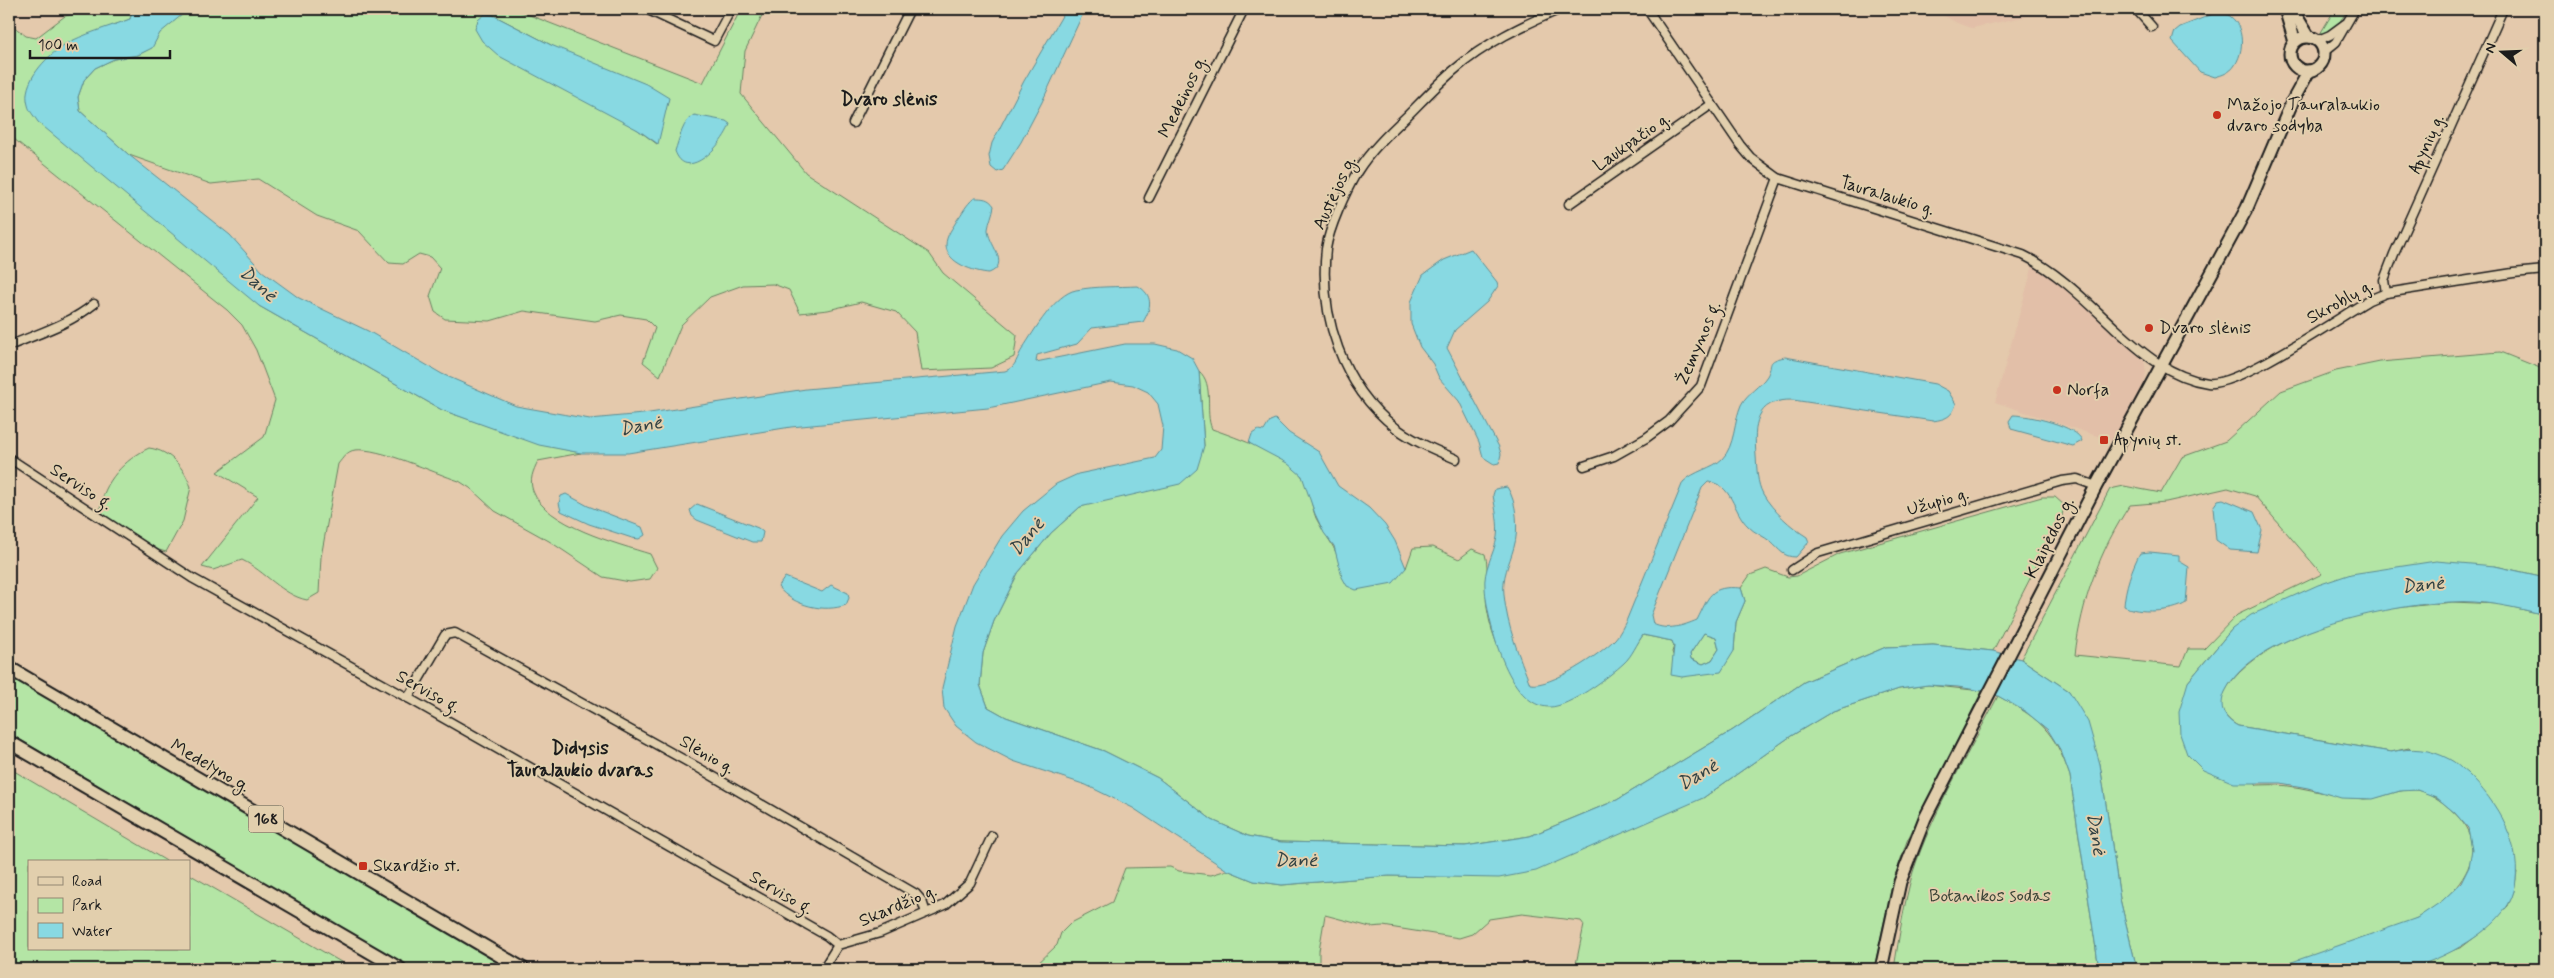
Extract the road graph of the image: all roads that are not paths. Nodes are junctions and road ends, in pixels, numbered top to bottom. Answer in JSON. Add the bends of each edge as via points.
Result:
{"nodes":[{"id":1,"x":646,"y":9,"type":"edge"},
{"id":2,"x":731,"y":9,"type":"edge"},
{"id":3,"x":910,"y":9,"type":"edge"},
{"id":4,"x":1244,"y":9,"type":"edge"},
{"id":5,"x":1561,"y":9,"type":"edge"},
{"id":6,"x":1647,"y":9,"type":"edge"},
{"id":7,"x":2136,"y":9,"type":"edge"},
{"id":8,"x":2285,"y":9,"type":"edge"},
{"id":9,"x":2292,"y":9,"type":"edge"},
{"id":10,"x":2355,"y":9,"type":"edge"},
{"id":11,"x":2503,"y":9,"type":"edge"},
{"id":12,"x":2346,"y":23,"type":"junction"},
{"id":13,"x":2152,"y":27,"type":"dead end"},
{"id":14,"x":2313,"y":38,"type":"junction"},
{"id":15,"x":2295,"y":42,"type":"junction"},
{"id":16,"x":2324,"y":52,"type":"junction"},
{"id":17,"x":2294,"y":65,"type":"junction"},
{"id":18,"x":2309,"y":71,"type":"junction"},
{"id":19,"x":2293,"y":100,"type":"junction"},
{"id":20,"x":1712,"y":104,"type":"junction"},
{"id":21,"x":853,"y":123,"type":"dead end"},
{"id":22,"x":1778,"y":178,"type":"junction"},
{"id":23,"x":1149,"y":198,"type":"dead end"},
{"id":24,"x":1569,"y":204,"type":"dead end"},
{"id":25,"x":2545,"y":270,"type":"edge"},
{"id":26,"x":2386,"y":293,"type":"junction"},
{"id":27,"x":94,"y":304,"type":"dead end"},
{"id":28,"x":9,"y":346,"type":"edge"},
{"id":29,"x":2162,"y":365,"type":"junction"},
{"id":30,"x":9,"y":458,"type":"edge"},
{"id":31,"x":1456,"y":459,"type":"dead end"},
{"id":32,"x":1584,"y":466,"type":"dead end"},
{"id":33,"x":2096,"y":486,"type":"junction"},
{"id":34,"x":1792,"y":570,"type":"dead end"},
{"id":35,"x":9,"y":668,"type":"edge"},
{"id":36,"x":408,"y":698,"type":"junction"},
{"id":37,"x":9,"y":742,"type":"edge"},
{"id":38,"x":992,"y":836,"type":"dead end"},
{"id":39,"x":926,"y":913,"type":"junction"},
{"id":40,"x":838,"y":945,"type":"junction"},
{"id":41,"x":400,"y":969,"type":"edge"},
{"id":42,"x":523,"y":969,"type":"edge"},
{"id":43,"x":823,"y":969,"type":"edge"},
{"id":44,"x":1881,"y":969,"type":"edge"}],
"edges":[{"from":1,"to":2,"type":"street","via":[[714,41]]},
{"from":3,"to":21,"type":"street"},
{"from":4,"to":23,"type":"street","name":"Medeinos g."},
{"from":5,"to":31,"type":"street","name":"Austėjos g.","via":[[1506,34],[1454,70],[1372,151],[1357,173],[1326,248],[1330,326],[1357,387],[1395,426],[1414,440]]},
{"from":6,"to":20,"type":"street","name":"Tauralaukio g."},
{"from":7,"to":13,"type":"street"},
{"from":8,"to":15,"type":"main road"},
{"from":9,"to":14,"type":"main road"},
{"from":10,"to":12,"type":"street"},
{"from":11,"to":26,"type":"street","name":"Apynių g.","via":[[2394,254],[2384,280]]},
{"from":12,"to":14,"type":"street","via":[[2330,35]]},
{"from":12,"to":16,"type":"street","via":[[2336,42]]},
{"from":14,"to":15,"type":"main road"},
{"from":14,"to":16,"type":"main road"},
{"from":15,"to":17,"type":"main road","via":[[2290,51]]},
{"from":16,"to":18,"type":"main road","via":[[2319,66]]},
{"from":17,"to":18,"type":"main road"},
{"from":17,"to":19,"type":"main road"},
{"from":18,"to":19,"type":"main road"},
{"from":19,"to":29,"type":"main road","name":"Klaipėdos g.","via":[[2247,208]]},
{"from":20,"to":22,"type":"street","name":"Tauralaukio g.","via":[[1751,158]]},
{"from":20,"to":24,"type":"street","name":"Laukpačio g."},
{"from":22,"to":29,"type":"street","name":"Tauralaukio g.","via":[[2031,259],[2052,271],[2144,355]]},
{"from":22,"to":32,"type":"street","name":"Žemynos g.","via":[[1701,386],[1669,420],[1646,438],[1614,456]]},
{"from":25,"to":26,"type":"street","name":"Skroblų g."},
{"from":26,"to":29,"type":"street","name":"Skroblų g.","via":[[2244,375],[2209,383]]},
{"from":27,"to":28,"type":"street","via":[[63,325]]},
{"from":29,"to":33,"type":"main road","name":"Klaipėdos g."},
{"from":30,"to":36,"type":"street","name":"Serviso g.","via":[[192,578]]},
{"from":33,"to":34,"type":"street","name":"Užupio g.","via":[[2077,479],[2062,481],[1818,553]]},
{"from":33,"to":44,"type":"main road","name":"Klaipėdos g.","via":[[1939,787],[1911,850]]},
{"from":35,"to":42,"type":"main road","name":"Medelyno g.","number":"168"},
{"from":36,"to":39,"type":"street","name":"Slėnio g.","via":[[445,635],[455,633],[697,767],[916,894]]},
{"from":36,"to":40,"type":"street","name":"Serviso g."},
{"from":37,"to":41,"type":"main road"},
{"from":38,"to":39,"type":"street","name":"Skardžio g.","via":[[970,883],[945,905]]},
{"from":39,"to":40,"type":"street","name":"Skardžio g."},
{"from":40,"to":43,"type":"street"}]}
